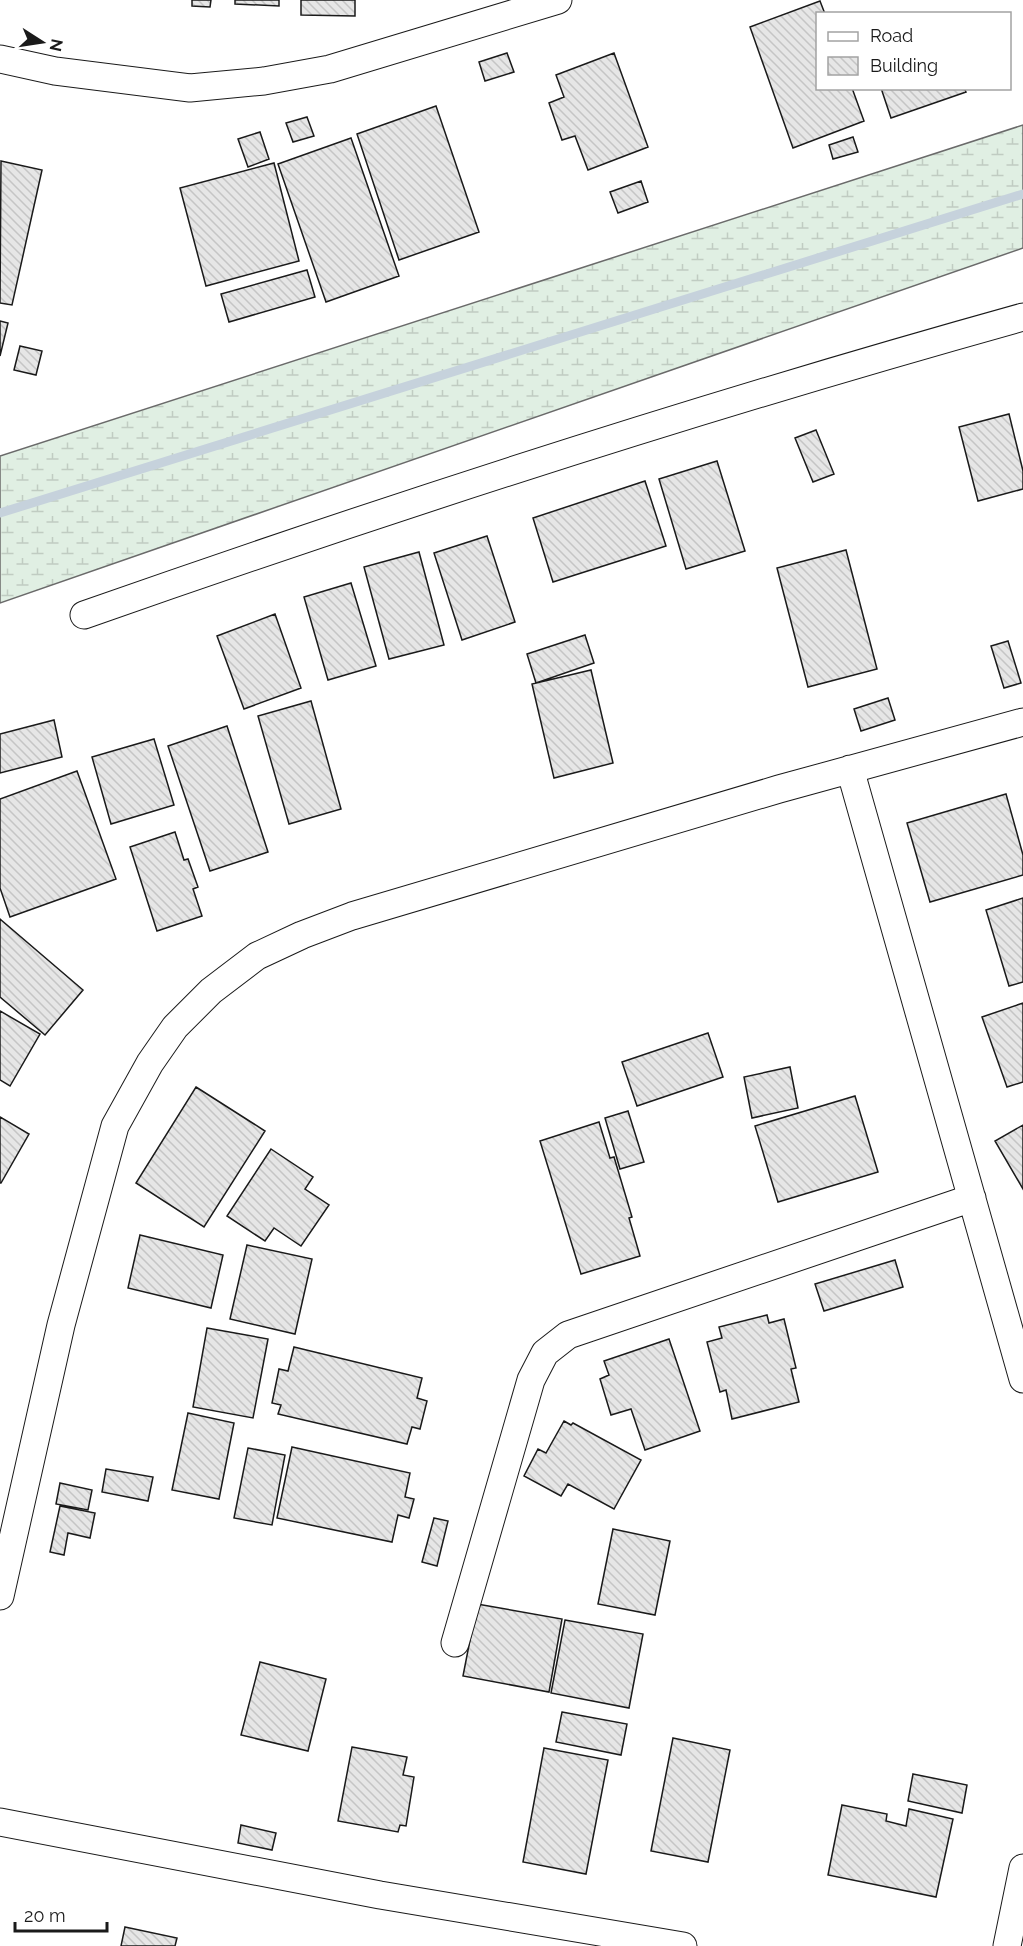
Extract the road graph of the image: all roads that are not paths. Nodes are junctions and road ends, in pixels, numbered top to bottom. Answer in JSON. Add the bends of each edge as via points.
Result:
{"nodes":[{"id":1,"x":558,"y":0,"type":"edge"},
{"id":2,"x":0,"y":59,"type":"edge"},
{"id":3,"x":1023,"y":317,"type":"edge"},
{"id":4,"x":84,"y":615,"type":"dead end"},
{"id":5,"x":1023,"y":722,"type":"edge"},
{"id":6,"x":850,"y":769,"type":"junction"},
{"id":7,"x":972,"y":1198,"type":"junction"},
{"id":8,"x":1023,"y":1379,"type":"edge"},
{"id":9,"x":0,"y":1596,"type":"edge"},
{"id":10,"x":455,"y":1643,"type":"dead end"},
{"id":11,"x":0,"y":1822,"type":"edge"},
{"id":12,"x":1023,"y":1868,"type":"edge"},
{"id":13,"x":683,"y":1946,"type":"edge"},
{"id":14,"x":1007,"y":1946,"type":"edge"}],
"edges":[{"from":1,"to":2,"type":"street","via":[[330,69],[264,81],[190,88],[56,71]]},
{"from":3,"to":4,"type":"street","via":[[835,370],[517,470]]},
{"from":5,"to":6,"type":"street"},
{"from":6,"to":7,"type":"street"},
{"from":6,"to":9,"type":"street","via":[[352,916],[257,956],[211,991],[175,1027],[115,1125],[61,1325]]},
{"from":7,"to":8,"type":"street"},
{"from":7,"to":10,"type":"street","via":[[568,1335],[545,1353],[531,1380]]},
{"from":11,"to":13,"type":"street","via":[[380,1895]]},
{"from":12,"to":14,"type":"street"}]}
